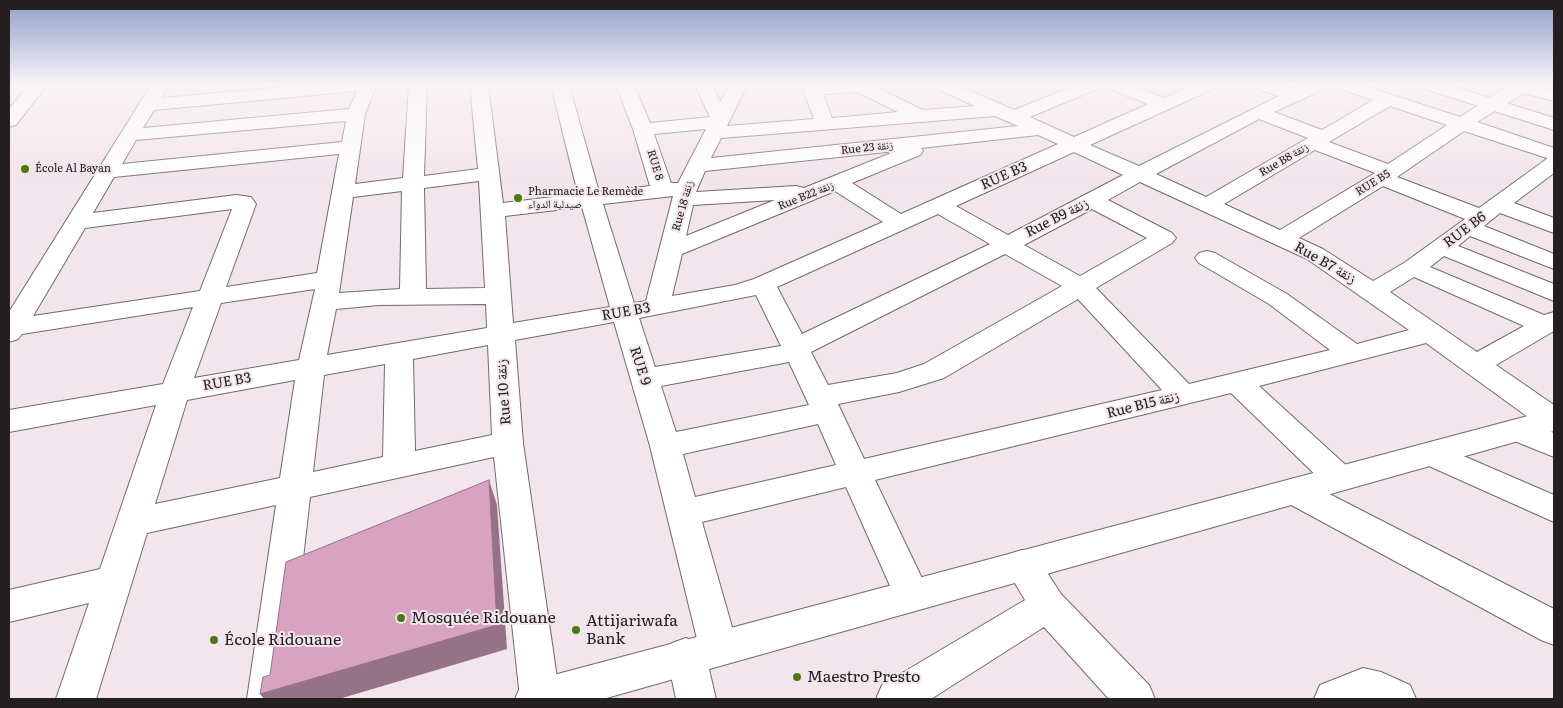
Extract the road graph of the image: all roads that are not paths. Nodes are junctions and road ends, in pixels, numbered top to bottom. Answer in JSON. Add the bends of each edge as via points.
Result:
{"nodes":[{"id":1,"x":139,"y":118,"type":"edge"},
{"id":2,"x":312,"y":118,"type":"edge"},
{"id":3,"x":355,"y":118,"type":"edge"},
{"id":4,"x":416,"y":118,"type":"edge"},
{"id":5,"x":482,"y":118,"type":"edge"},
{"id":6,"x":569,"y":118,"type":"edge"},
{"id":7,"x":639,"y":118,"type":"edge"},
{"id":8,"x":717,"y":118,"type":"edge"},
{"id":9,"x":721,"y":118,"type":"edge"},
{"id":10,"x":823,"y":118,"type":"edge"},
{"id":11,"x":910,"y":118,"type":"edge"},
{"id":12,"x":1013,"y":118,"type":"edge"},
{"id":13,"x":1133,"y":118,"type":"edge"},
{"id":14,"x":1246,"y":118,"type":"edge"},
{"id":15,"x":1271,"y":118,"type":"edge"},
{"id":16,"x":1356,"y":118,"type":"edge"},
{"id":17,"x":1446,"y":118,"type":"edge"},
{"id":18,"x":1472,"y":118,"type":"edge"},
{"id":19,"x":1535,"y":118,"type":"edge"},
{"id":20,"x":854,"y":123,"type":"junction"},
{"id":21,"x":718,"y":124,"type":"junction"},
{"id":22,"x":1464,"y":124,"type":"junction"},
{"id":23,"x":1554,"y":124,"type":"edge"},
{"id":24,"x":826,"y":125,"type":"junction"},
{"id":25,"x":643,"y":129,"type":"junction"},
{"id":26,"x":1038,"y":130,"type":"junction"},
{"id":27,"x":129,"y":135,"type":"junction"},
{"id":28,"x":939,"y":140,"type":"junction"},
{"id":29,"x":1319,"y":140,"type":"junction"},
{"id":30,"x":1073,"y":146,"type":"junction"},
{"id":31,"x":350,"y":147,"type":"junction"},
{"id":32,"x":868,"y":148,"type":"junction"},
{"id":33,"x":1554,"y":154,"type":"edge"},
{"id":34,"x":1554,"y":163,"type":"edge"},
{"id":35,"x":696,"y":166,"type":"junction"},
{"id":36,"x":106,"y":172,"type":"junction"},
{"id":37,"x":488,"y":174,"type":"junction"},
{"id":38,"x":1138,"y":175,"type":"junction"},
{"id":39,"x":1386,"y":175,"type":"junction"},
{"id":40,"x":1544,"y":181,"type":"edge"},
{"id":41,"x":413,"y":183,"type":"junction"},
{"id":42,"x":828,"y":187,"type":"junction"},
{"id":43,"x":662,"y":190,"type":"junction"},
{"id":44,"x":342,"y":192,"type":"junction"},
{"id":45,"x":685,"y":194,"type":"junction"},
{"id":46,"x":590,"y":198,"type":"junction"},
{"id":47,"x":1092,"y":200,"type":"junction"},
{"id":48,"x":938,"y":205,"type":"junction"},
{"id":49,"x":1206,"y":206,"type":"junction"},
{"id":50,"x":493,"y":211,"type":"junction"},
{"id":51,"x":1482,"y":216,"type":"junction"},
{"id":52,"x":75,"y":222,"type":"junction"},
{"id":53,"x":900,"y":222,"type":"junction"},
{"id":54,"x":1554,"y":226,"type":"edge"},
{"id":55,"x":1281,"y":239,"type":"junction"},
{"id":56,"x":1007,"y":244,"type":"junction"},
{"id":57,"x":1441,"y":247,"type":"junction"},
{"id":58,"x":671,"y":250,"type":"junction"},
{"id":59,"x":1207,"y":258,"type":"dead end"},
{"id":60,"x":1554,"y":262,"type":"edge"},
{"id":61,"x":1413,"y":268,"type":"junction"},
{"id":62,"x":763,"y":284,"type":"junction"},
{"id":63,"x":1080,"y":286,"type":"junction"},
{"id":64,"x":327,"y":290,"type":"junction"},
{"id":65,"x":1372,"y":292,"type":"junction"},
{"id":66,"x":1554,"y":293,"type":"edge"},
{"id":67,"x":413,"y":296,"type":"junction"},
{"id":68,"x":498,"y":296,"type":"junction"},
{"id":69,"x":210,"y":297,"type":"junction"},
{"id":70,"x":657,"y":307,"type":"junction"},
{"id":71,"x":623,"y":312,"type":"junction"},
{"id":72,"x":1550,"y":323,"type":"edge"},
{"id":73,"x":11,"y":330,"type":"edge"},
{"id":74,"x":1430,"y":333,"type":"junction"},
{"id":75,"x":500,"y":334,"type":"junction"},
{"id":76,"x":795,"y":350,"type":"junction"},
{"id":77,"x":400,"y":352,"type":"junction"},
{"id":78,"x":1353,"y":354,"type":"junction"},
{"id":79,"x":1475,"y":365,"type":"junction"},
{"id":80,"x":311,"y":367,"type":"junction"},
{"id":81,"x":644,"y":379,"type":"junction"},
{"id":82,"x":1236,"y":382,"type":"junction"},
{"id":83,"x":175,"y":391,"type":"junction"},
{"id":84,"x":1183,"y":395,"type":"junction"},
{"id":85,"x":823,"y":404,"type":"junction"},
{"id":86,"x":1554,"y":420,"type":"edge"},
{"id":87,"x":9,"y":421,"type":"edge"},
{"id":88,"x":1518,"y":430,"type":"junction"},
{"id":89,"x":508,"y":443,"type":"junction"},
{"id":90,"x":665,"y":446,"type":"junction"},
{"id":91,"x":1554,"y":446,"type":"edge"},
{"id":92,"x":1432,"y":454,"type":"junction"},
{"id":93,"x":399,"y":465,"type":"junction"},
{"id":94,"x":855,"y":473,"type":"junction"},
{"id":95,"x":1339,"y":478,"type":"junction"},
{"id":96,"x":294,"y":488,"type":"junction"},
{"id":97,"x":1294,"y":491,"type":"junction"},
{"id":98,"x":1554,"y":509,"type":"edge"},
{"id":99,"x":683,"y":513,"type":"junction"},
{"id":100,"x":133,"y":522,"type":"junction"},
{"id":101,"x":1022,"y":565,"type":"junction"},
{"id":102,"x":114,"y":581,"type":"junction"},
{"id":103,"x":912,"y":595,"type":"junction"},
{"id":104,"x":9,"y":606,"type":"edge"},
{"id":105,"x":1048,"y":606,"type":"junction"},
{"id":106,"x":1554,"y":628,"type":"edge"},
{"id":107,"x":702,"y":652,"type":"junction"},
{"id":108,"x":537,"y":698,"type":"edge"},
{"id":109,"x":76,"y":699,"type":"edge"},
{"id":110,"x":266,"y":699,"type":"edge"},
{"id":111,"x":696,"y":699,"type":"edge"},
{"id":112,"x":896,"y":699,"type":"edge"},
{"id":113,"x":1135,"y":699,"type":"edge"},
{"id":114,"x":1334,"y":699,"type":"edge"},
{"id":115,"x":1396,"y":699,"type":"edge"}],
"edges":[{"from":1,"to":27,"type":"street"},
{"from":2,"to":27,"type":"street"},
{"from":3,"to":31,"type":"street"},
{"from":4,"to":41,"type":"street"},
{"from":5,"to":37,"type":"street","name":"Rue 10 زنقة"},
{"from":6,"to":46,"type":"street","name":"RUE 9"},
{"from":7,"to":25,"type":"street","name":"RUE 8"},
{"from":8,"to":21,"type":"street"},
{"from":9,"to":21,"type":"street","name":"Rue 18 زنقة"},
{"from":10,"to":24,"type":"street"},
{"from":11,"to":20,"type":"street"},
{"from":12,"to":26,"type":"street","name":"Rue B7 زنقة"},
{"from":13,"to":30,"type":"street","name":"RUE B3"},
{"from":14,"to":38,"type":"street","name":"Rue B9 زنقة"},
{"from":15,"to":29,"type":"street"},
{"from":16,"to":29,"type":"street","name":"Rue B8 زنقة"},
{"from":17,"to":22,"type":"street"},
{"from":18,"to":22,"type":"street","name":"RUE B5"},
{"from":19,"to":23,"type":"street"},
{"from":20,"to":24,"type":"street"},
{"from":20,"to":32,"type":"street"},
{"from":21,"to":24,"type":"street"},
{"from":21,"to":25,"type":"street"},
{"from":21,"to":35,"type":"street","name":"Rue 18 زنقة"},
{"from":22,"to":33,"type":"street"},
{"from":22,"to":39,"type":"street","name":"RUE B5"},
{"from":25,"to":43,"type":"street","name":"RUE 8"},
{"from":26,"to":28,"type":"street","name":"Rue 23 زنقة"},
{"from":26,"to":30,"type":"street","name":"Rue B7 زنقة"},
{"from":27,"to":36,"type":"street"},
{"from":28,"to":32,"type":"street","name":"Rue 23 زنقة"},
{"from":28,"to":42,"type":"street","name":"Rue B22 زنقة"},
{"from":29,"to":39,"type":"street"},
{"from":29,"to":49,"type":"street","name":"Rue B8 زنقة"},
{"from":30,"to":38,"type":"street","name":"Rue B7 زنقة"},
{"from":30,"to":48,"type":"street","name":"RUE B3"},
{"from":31,"to":36,"type":"street"},
{"from":31,"to":44,"type":"street"},
{"from":32,"to":35,"type":"street","name":"Rue 23 زنقة"},
{"from":34,"to":40,"type":"street","name":"RUE B6"},
{"from":35,"to":45,"type":"street","name":"Rue 18 زنقة"},
{"from":36,"to":52,"type":"street"},
{"from":37,"to":41,"type":"street"},
{"from":37,"to":50,"type":"street","name":"Rue 10 زنقة"},
{"from":38,"to":47,"type":"street","name":"Rue B9 زنقة"},
{"from":38,"to":49,"type":"street","name":"Rue B7 زنقة"},
{"from":39,"to":51,"type":"street"},
{"from":39,"to":55,"type":"street","name":"RUE B5"},
{"from":40,"to":51,"type":"street","name":"RUE B6"},
{"from":41,"to":44,"type":"street"},
{"from":41,"to":67,"type":"street"},
{"from":42,"to":45,"type":"street"},
{"from":42,"to":53,"type":"street"},
{"from":42,"to":58,"type":"street","name":"Rue B22 زنقة"},
{"from":43,"to":45,"type":"street"},
{"from":43,"to":46,"type":"street"},
{"from":44,"to":64,"type":"street"},
{"from":45,"to":58,"type":"street","name":"Rue 18 زنقة"},
{"from":46,"to":50,"type":"street"},
{"from":46,"to":71,"type":"street","name":"RUE 9"},
{"from":47,"to":56,"type":"street","name":"Rue B9 زنقة"},
{"from":47,"to":63,"type":"street","via":[[1164,238]]},
{"from":48,"to":53,"type":"street","name":"RUE B3"},
{"from":48,"to":56,"type":"street"},
{"from":49,"to":55,"type":"street","name":"Rue B7 زنقة"},
{"from":50,"to":68,"type":"street","name":"Rue 10 زنقة"},
{"from":51,"to":54,"type":"street"},
{"from":51,"to":57,"type":"street","name":"RUE B6"},
{"from":51,"to":60,"type":"street"},
{"from":52,"to":69,"type":"street","via":[[243,202],[246,204]]},
{"from":52,"to":73,"type":"street"},
{"from":53,"to":62,"type":"street","name":"RUE B3"},
{"from":55,"to":65,"type":"street","name":"Rue B7 زنقة","via":[[1330,263]]},
{"from":56,"to":63,"type":"street"},
{"from":56,"to":76,"type":"street","name":"Rue B9 زنقة"},
{"from":57,"to":61,"type":"street","name":"RUE B6"},
{"from":57,"to":66,"type":"street"},
{"from":58,"to":70,"type":"street","name":"Rue 18 زنقة"},
{"from":59,"to":78,"type":"street","via":[[1278,299]]},
{"from":61,"to":65,"type":"street","name":"RUE B6"},
{"from":61,"to":72,"type":"street"},
{"from":62,"to":70,"type":"street","name":"RUE B3"},
{"from":62,"to":76,"type":"street"},
{"from":63,"to":84,"type":"street"},
{"from":63,"to":85,"type":"street","via":[[934,371]]},
{"from":64,"to":67,"type":"street"},
{"from":64,"to":69,"type":"street"},
{"from":64,"to":80,"type":"street"},
{"from":65,"to":74,"type":"street","name":"Rue B7 زنقة"},
{"from":67,"to":68,"type":"street"},
{"from":68,"to":75,"type":"street","name":"Rue 10 زنقة"},
{"from":69,"to":73,"type":"street"},
{"from":69,"to":83,"type":"street"},
{"from":70,"to":71,"type":"street","name":"RUE B3"},
{"from":71,"to":75,"type":"street","name":"RUE B3"},
{"from":71,"to":81,"type":"street","name":"RUE 9"},
{"from":72,"to":79,"type":"street"},
{"from":74,"to":78,"type":"street","name":"Rue B15 زنقة"},
{"from":74,"to":79,"type":"street","name":"Rue B7 زنقة"},
{"from":75,"to":77,"type":"street","name":"RUE B3"},
{"from":75,"to":89,"type":"street","name":"Rue 10 زنقة"},
{"from":76,"to":81,"type":"street","name":"Rue B9 زنقة"},
{"from":76,"to":85,"type":"street"},
{"from":77,"to":80,"type":"street","name":"RUE B3"},
{"from":77,"to":93,"type":"street"},
{"from":78,"to":82,"type":"street","name":"Rue B15 زنقة"},
{"from":79,"to":86,"type":"street","name":"Rue B7 زنقة"},
{"from":80,"to":83,"type":"street","name":"RUE B3"},
{"from":80,"to":96,"type":"street"},
{"from":81,"to":90,"type":"street","name":"RUE 9"},
{"from":82,"to":84,"type":"street","name":"Rue B15 زنقة"},
{"from":82,"to":95,"type":"street"},
{"from":83,"to":87,"type":"street","name":"RUE B3"},
{"from":83,"to":100,"type":"street"},
{"from":84,"to":94,"type":"street","name":"Rue B15 زنقة"},
{"from":85,"to":90,"type":"street"},
{"from":85,"to":94,"type":"street"},
{"from":86,"to":88,"type":"street"},
{"from":88,"to":91,"type":"street"},
{"from":88,"to":92,"type":"street"},
{"from":89,"to":93,"type":"street"},
{"from":89,"to":108,"type":"street","name":"Rue 10 زنقة"},
{"from":90,"to":99,"type":"street","name":"RUE 9"},
{"from":92,"to":95,"type":"street"},
{"from":92,"to":98,"type":"street"},
{"from":93,"to":96,"type":"street"},
{"from":94,"to":99,"type":"street","name":"Rue B15 زنقة"},
{"from":94,"to":103,"type":"street"},
{"from":95,"to":97,"type":"street"},
{"from":96,"to":100,"type":"street"},
{"from":96,"to":110,"type":"street"},
{"from":97,"to":101,"type":"street"},
{"from":97,"to":106,"type":"street"},
{"from":99,"to":107,"type":"street","name":"RUE 9"},
{"from":100,"to":102,"type":"street"},
{"from":101,"to":103,"type":"street"},
{"from":101,"to":105,"type":"street"},
{"from":102,"to":104,"type":"street"},
{"from":102,"to":109,"type":"street"},
{"from":103,"to":107,"type":"street"},
{"from":105,"to":112,"type":"street"},
{"from":105,"to":113,"type":"street"},
{"from":107,"to":108,"type":"street"},
{"from":107,"to":111,"type":"street","name":"RUE 9"},
{"from":114,"to":115,"type":"street","via":[[1363,687]]}]}
